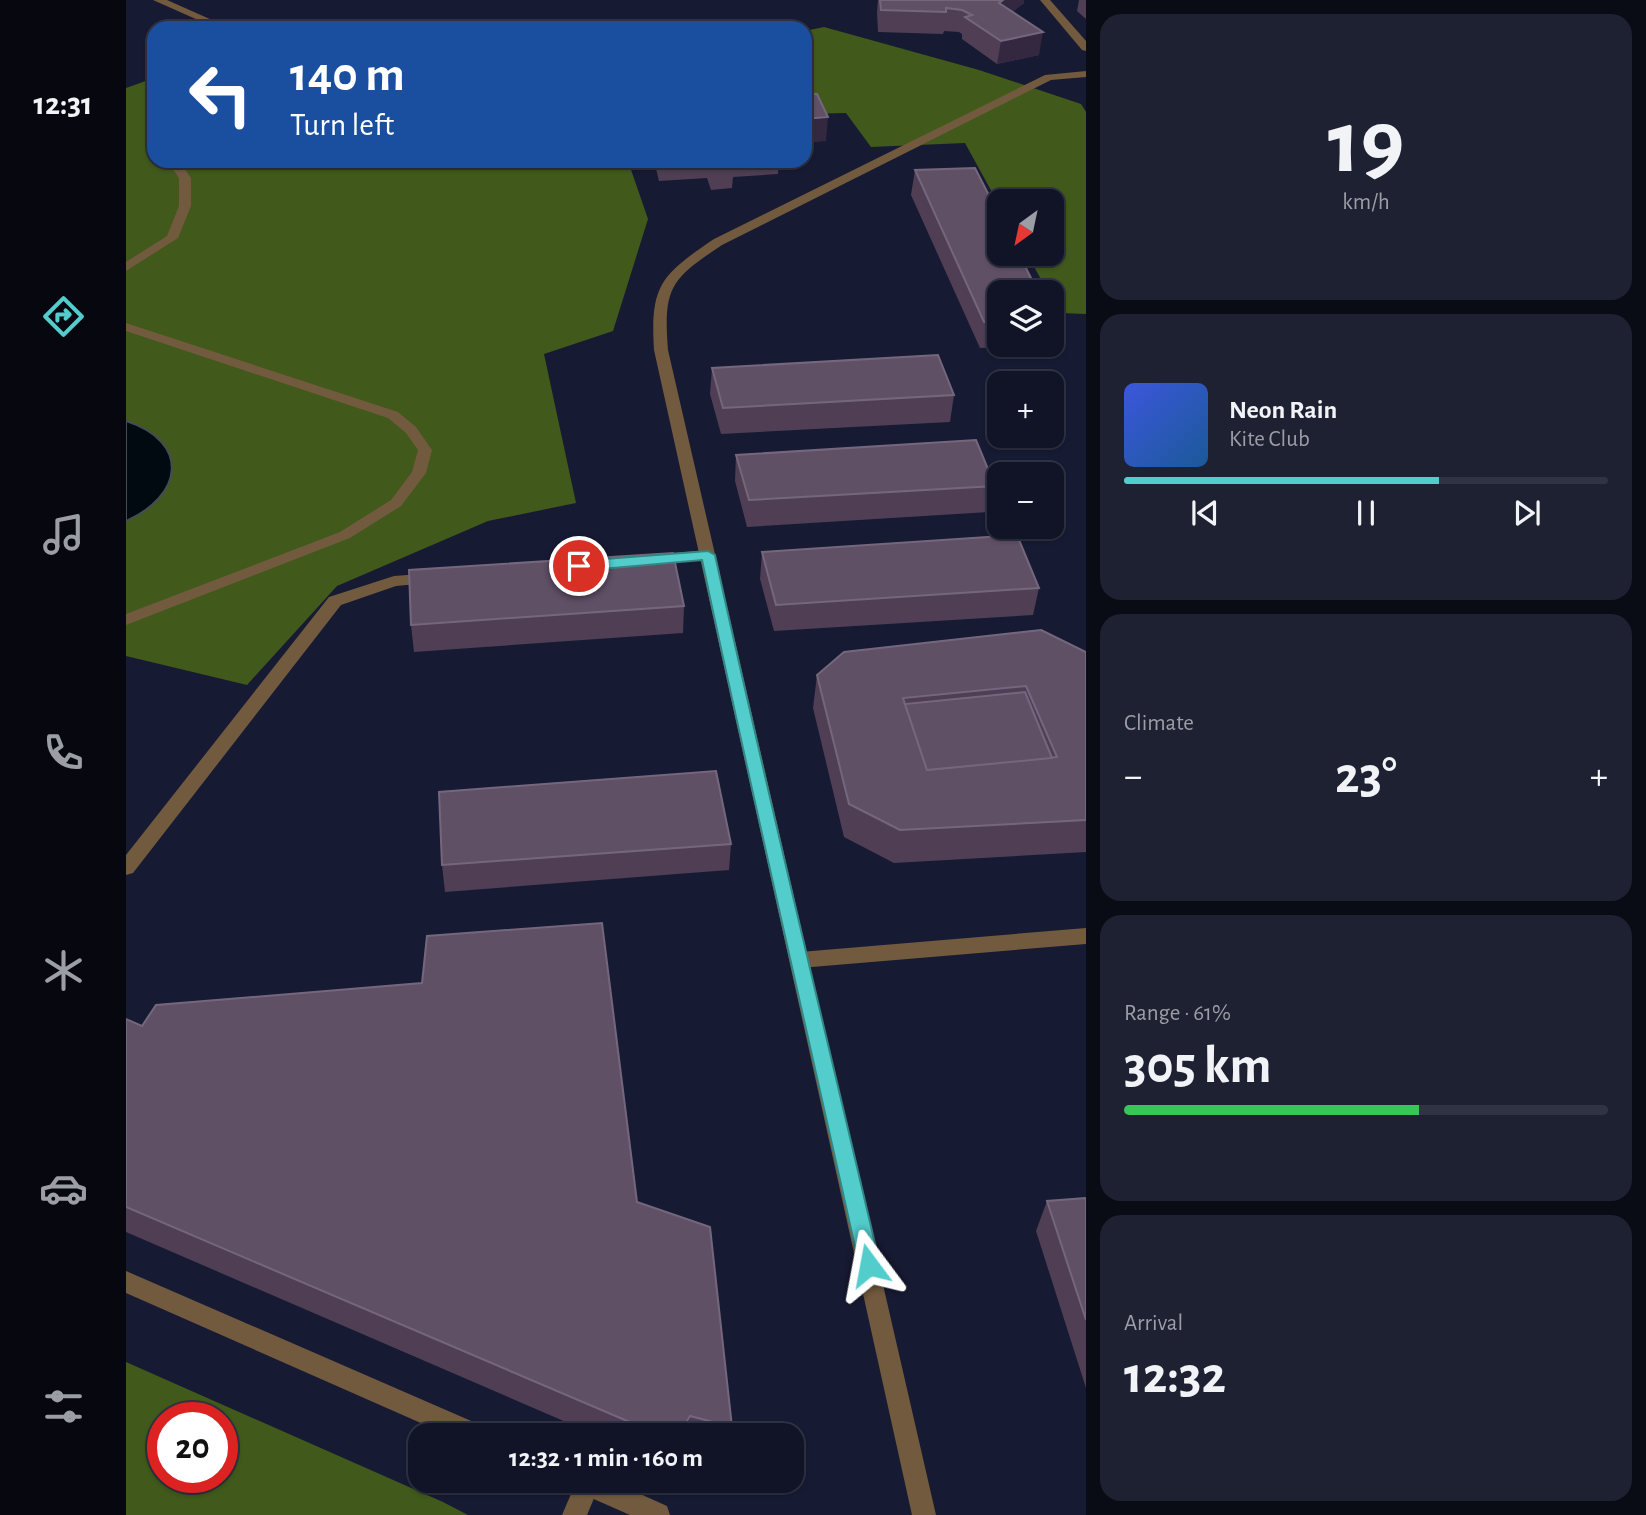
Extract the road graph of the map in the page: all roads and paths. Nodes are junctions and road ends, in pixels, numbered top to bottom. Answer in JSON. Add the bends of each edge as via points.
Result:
{"nodes":[{"id":1,"x":158,"y":0,"type":"edge"},
{"id":2,"x":1045,"y":0,"type":"edge"},
{"id":3,"x":208,"y":21,"type":"edge"},
{"id":4,"x":1086,"y":47,"type":"edge"},
{"id":5,"x":1086,"y":74,"type":"edge"},
{"id":6,"x":178,"y":168,"type":"edge"},
{"id":7,"x":126,"y":267,"type":"edge"},
{"id":8,"x":126,"y":327,"type":"edge"},
{"id":9,"x":708,"y":555,"type":"junction"},
{"id":10,"x":629,"y":562,"type":"edge"},
{"id":11,"x":449,"y":577,"type":"edge"},
{"id":12,"x":126,"y":620,"type":"edge"},
{"id":13,"x":126,"y":868,"type":"edge"},
{"id":14,"x":1086,"y":936,"type":"edge"},
{"id":15,"x":800,"y":960,"type":"junction"},
{"id":16,"x":126,"y":1282,"type":"edge"},
{"id":17,"x":449,"y":1423,"type":"edge"},
{"id":18,"x":581,"y":1493,"type":"edge"},
{"id":19,"x":609,"y":1493,"type":"edge"},
{"id":20,"x":574,"y":1515,"type":"edge"},
{"id":21,"x":658,"y":1515,"type":"edge"},
{"id":22,"x":924,"y":1515,"type":"edge"}],
"edges":[{"from":1,"to":3,"type":"street"},
{"from":2,"to":4,"type":"street"},
{"from":5,"to":9,"type":"street","via":[[1049,77],[1032,85],[718,242],[671,276],[660,297],[661,350]]},
{"from":6,"to":7,"type":"street","via":[[185,178],[186,206],[172,239]]},
{"from":8,"to":12,"type":"street","via":[[393,415],[425,450],[419,473],[396,503],[345,535]]},
{"from":9,"to":10,"type":"street"},
{"from":9,"to":15,"type":"street"},
{"from":11,"to":13,"type":"street","via":[[394,581],[335,601]]},
{"from":14,"to":15,"type":"street"},
{"from":15,"to":22,"type":"street"},
{"from":16,"to":17,"type":"street"},
{"from":18,"to":20,"type":"street"},
{"from":19,"to":21,"type":"street"}]}
